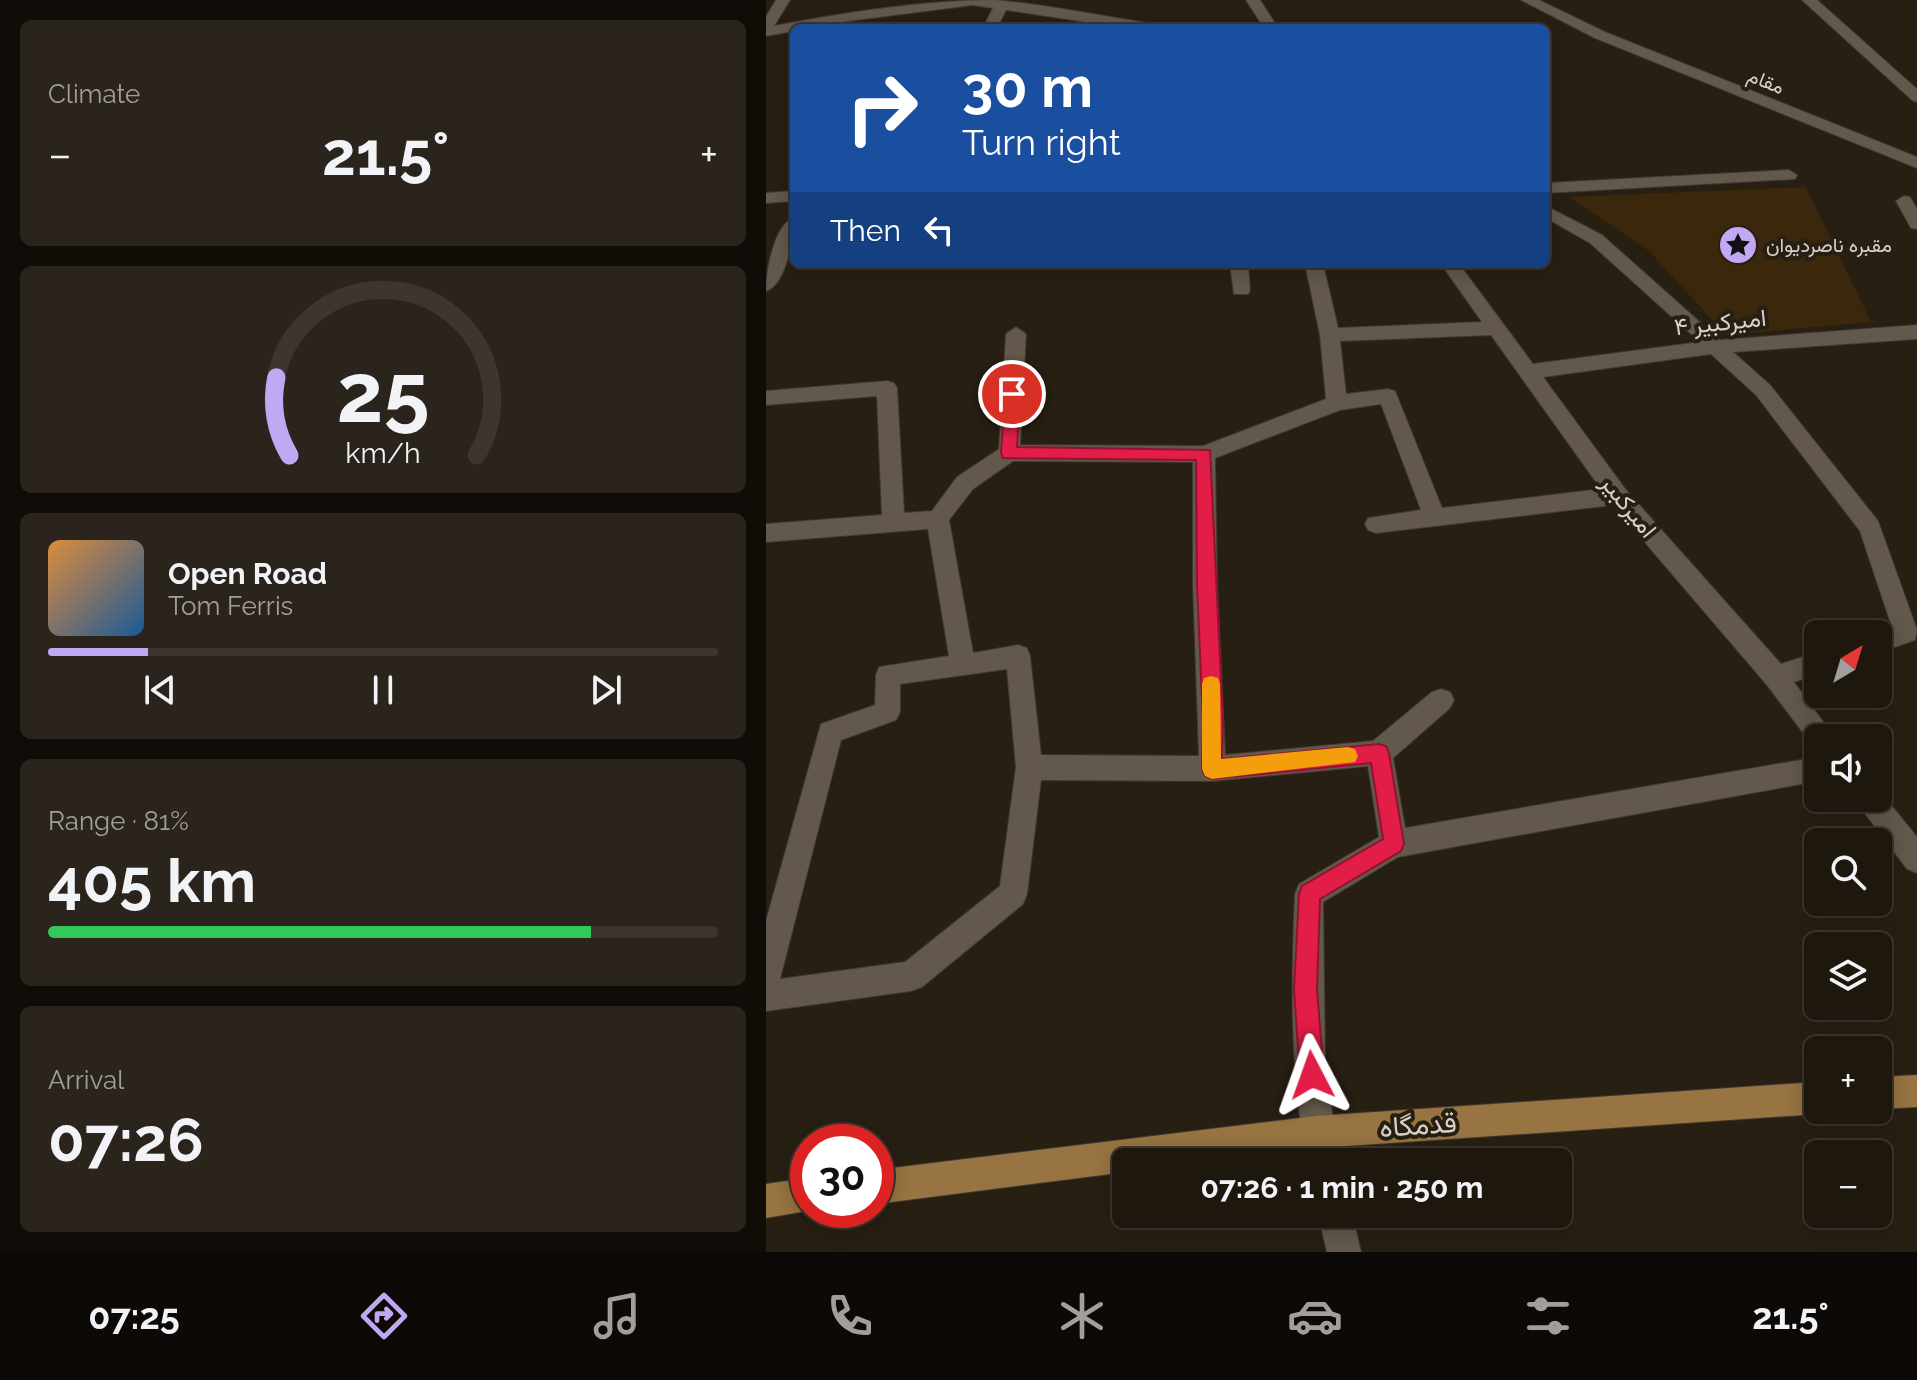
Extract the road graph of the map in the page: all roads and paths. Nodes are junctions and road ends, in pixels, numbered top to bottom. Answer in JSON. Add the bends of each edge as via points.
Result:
{"nodes":[{"id":1,"x":783,"y":0,"type":"edge"},
{"id":2,"x":1253,"y":0,"type":"edge"},
{"id":3,"x":1528,"y":0,"type":"edge"},
{"id":4,"x":1568,"y":0,"type":"edge"},
{"id":5,"x":1809,"y":0,"type":"edge"},
{"id":6,"x":973,"y":1,"type":"edge"},
{"id":7,"x":1001,"y":7,"type":"junction"},
{"id":8,"x":1088,"y":23,"type":"edge"},
{"id":9,"x":803,"y":24,"type":"edge"},
{"id":10,"x":992,"y":24,"type":"edge"},
{"id":11,"x":1268,"y":24,"type":"edge"},
{"id":12,"x":790,"y":26,"type":"edge"},
{"id":13,"x":766,"y":30,"type":"edge"},
{"id":14,"x":1600,"y":35,"type":"junction"},
{"id":15,"x":1917,"y":97,"type":"edge"},
{"id":16,"x":1917,"y":163,"type":"edge"},
{"id":17,"x":1789,"y":175,"type":"dead end"},
{"id":18,"x":1550,"y":188,"type":"edge"},
{"id":19,"x":790,"y":196,"type":"edge"},
{"id":20,"x":766,"y":198,"type":"edge"},
{"id":21,"x":1904,"y":201,"type":"dead end"},
{"id":22,"x":1550,"y":213,"type":"edge"},
{"id":23,"x":1917,"y":224,"type":"edge"},
{"id":24,"x":790,"y":232,"type":"edge"},
{"id":25,"x":1239,"y":268,"type":"edge"},
{"id":26,"x":1315,"y":268,"type":"edge"},
{"id":27,"x":1453,"y":268,"type":"edge"},
{"id":28,"x":766,"y":285,"type":"edge"},
{"id":29,"x":1241,"y":290,"type":"dead end"},
{"id":30,"x":1497,"y":328,"type":"junction"},
{"id":31,"x":1917,"y":332,"type":"edge"},
{"id":32,"x":1016,"y":334,"type":"dead end"},
{"id":33,"x":1330,"y":335,"type":"junction"},
{"id":34,"x":1715,"y":347,"type":"junction"},
{"id":35,"x":1529,"y":372,"type":"junction"},
{"id":36,"x":766,"y":398,"type":"edge"},
{"id":37,"x":1337,"y":403,"type":"junction"},
{"id":38,"x":1009,"y":453,"type":"junction"},
{"id":39,"x":1204,"y":454,"type":"junction"},
{"id":40,"x":1618,"y":496,"type":"junction"},
{"id":41,"x":1435,"y":517,"type":"junction"},
{"id":42,"x":938,"y":519,"type":"junction"},
{"id":43,"x":893,"y":522,"type":"junction"},
{"id":44,"x":1376,"y":524,"type":"dead end"},
{"id":45,"x":766,"y":533,"type":"edge"},
{"id":46,"x":1892,"y":638,"type":"edge"},
{"id":47,"x":963,"y":665,"type":"junction"},
{"id":48,"x":1804,"y":668,"type":"edge"},
{"id":49,"x":1776,"y":677,"type":"junction"},
{"id":50,"x":1441,"y":700,"type":"dead end"},
{"id":51,"x":1811,"y":724,"type":"edge"},
{"id":52,"x":1379,"y":753,"type":"junction"},
{"id":53,"x":1029,"y":767,"type":"junction"},
{"id":54,"x":1212,"y":769,"type":"junction"},
{"id":55,"x":1804,"y":771,"type":"edge"},
{"id":56,"x":1880,"y":812,"type":"edge"},
{"id":57,"x":1394,"y":844,"type":"junction"},
{"id":58,"x":1917,"y":859,"type":"edge"},
{"id":59,"x":776,"y":901,"type":"edge"},
{"id":60,"x":766,"y":976,"type":"edge"},
{"id":61,"x":766,"y":996,"type":"edge"},
{"id":62,"x":1917,"y":1091,"type":"edge"},
{"id":63,"x":1892,"y":1092,"type":"edge"},
{"id":64,"x":1804,"y":1099,"type":"edge"},
{"id":65,"x":1319,"y":1147,"type":"edge"},
{"id":66,"x":894,"y":1185,"type":"edge"},
{"id":67,"x":790,"y":1198,"type":"edge"},
{"id":68,"x":766,"y":1201,"type":"edge"},
{"id":69,"x":1338,"y":1228,"type":"edge"},
{"id":70,"x":1344,"y":1252,"type":"edge"}],
"edges":[{"from":1,"to":13,"type":"street"},
{"from":2,"to":11,"type":"street"},
{"from":3,"to":14,"type":"street","name":"مقام"},
{"from":4,"to":14,"type":"street","name":"مقام"},
{"from":5,"to":15,"type":"street"},
{"from":6,"to":7,"type":"street"},
{"from":6,"to":9,"type":"street"},
{"from":7,"to":8,"type":"street"},
{"from":7,"to":10,"type":"street"},
{"from":12,"to":13,"type":"street"},
{"from":14,"to":16,"type":"street","name":"مقام"},
{"from":17,"to":18,"type":"street"},
{"from":19,"to":20,"type":"street"},
{"from":21,"to":23,"type":"street"},
{"from":22,"to":34,"type":"street","via":[[1596,239]]},
{"from":24,"to":28,"type":"street"},
{"from":25,"to":29,"type":"street"},
{"from":26,"to":33,"type":"street"},
{"from":27,"to":30,"type":"street","name":"امیرکبیر"},
{"from":30,"to":33,"type":"street"},
{"from":30,"to":35,"type":"street","name":"امیرکبیر"},
{"from":31,"to":34,"type":"street","name":"امیرکبیر ۴"},
{"from":32,"to":38,"type":"street"},
{"from":33,"to":37,"type":"street"},
{"from":34,"to":35,"type":"street","name":"امیرکبیر ۴"},
{"from":34,"to":46,"type":"street","via":[[1763,390],[1870,527],[1906,633]]},
{"from":35,"to":40,"type":"street","name":"امیرکبیر"},
{"from":36,"to":43,"type":"street","via":[[887,388]]},
{"from":37,"to":39,"type":"street"},
{"from":37,"to":41,"type":"street","via":[[1388,396]]},
{"from":38,"to":39,"type":"street"},
{"from":38,"to":42,"type":"street","via":[[965,483]]},
{"from":39,"to":54,"type":"street"},
{"from":40,"to":41,"type":"street"},
{"from":40,"to":49,"type":"street","name":"امیرکبیر"},
{"from":41,"to":44,"type":"street"},
{"from":42,"to":43,"type":"street"},
{"from":42,"to":47,"type":"street"},
{"from":43,"to":45,"type":"street"},
{"from":47,"to":53,"type":"street","via":[[1018,656]]},
{"from":47,"to":59,"type":"street","via":[[888,675],[887,712],[830,732]]},
{"from":48,"to":49,"type":"street"},
{"from":49,"to":51,"type":"street","name":"امیرکبیر"},
{"from":50,"to":52,"type":"street"},
{"from":52,"to":54,"type":"street"},
{"from":52,"to":57,"type":"street"},
{"from":53,"to":54,"type":"street"},
{"from":53,"to":61,"type":"street","via":[[1013,894],[911,976]]},
{"from":55,"to":57,"type":"street"},
{"from":56,"to":58,"type":"street"},
{"from":57,"to":65,"type":"street","via":[[1309,894],[1306,990]]},
{"from":59,"to":60,"type":"street"},
{"from":62,"to":63,"type":"main road"},
{"from":64,"to":65,"type":"main road","name":"قدمگاه"},
{"from":65,"to":66,"type":"main road","name":"قدمگاه"},
{"from":67,"to":68,"type":"main road"},
{"from":69,"to":70,"type":"street"}]}
